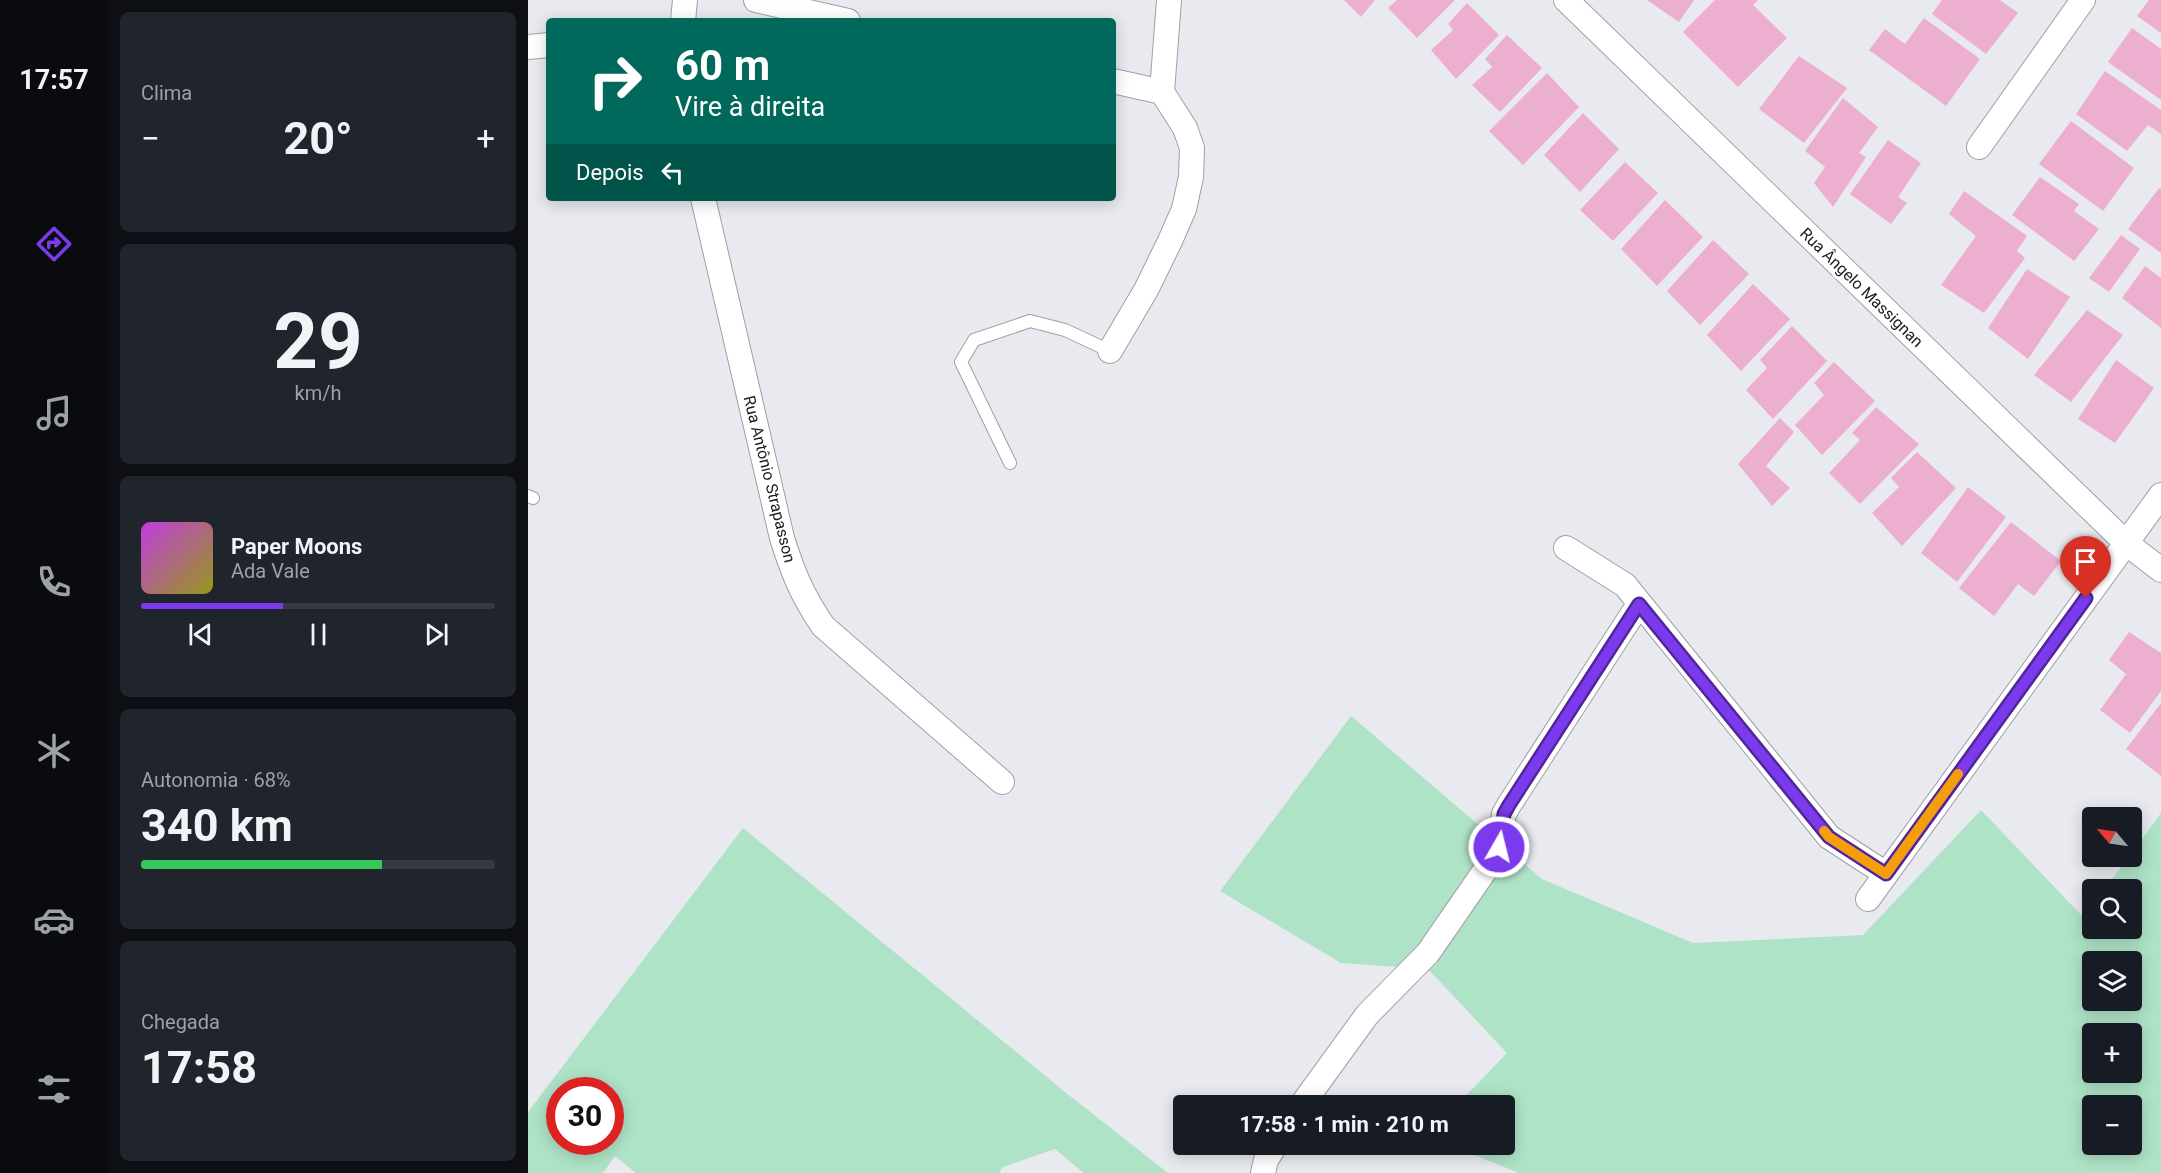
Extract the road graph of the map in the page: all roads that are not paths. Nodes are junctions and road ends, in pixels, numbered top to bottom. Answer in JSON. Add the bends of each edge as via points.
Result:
{"nodes":[{"id":1,"x":685,"y":0,"type":"edge"},
{"id":2,"x":756,"y":0,"type":"edge"},
{"id":3,"x":1169,"y":0,"type":"edge"},
{"id":4,"x":1566,"y":0,"type":"edge"},
{"id":5,"x":2083,"y":0,"type":"edge"},
{"id":6,"x":683,"y":18,"type":"edge"},
{"id":7,"x":835,"y":18,"type":"edge"},
{"id":8,"x":546,"y":45,"type":"edge"},
{"id":9,"x":528,"y":47,"type":"edge"},
{"id":10,"x":1116,"y":82,"type":"edge"},
{"id":11,"x":1162,"y":92,"type":"junction"},
{"id":12,"x":1979,"y":147,"type":"dead end"},
{"id":13,"x":704,"y":201,"type":"edge"},
{"id":14,"x":1110,"y":351,"type":"joint"},
{"id":15,"x":1010,"y":463,"type":"dead end"},
{"id":16,"x":2161,"y":495,"type":"edge"},
{"id":17,"x":2126,"y":543,"type":"junction"},
{"id":18,"x":1566,"y":548,"type":"dead end"},
{"id":19,"x":2161,"y":570,"type":"edge"},
{"id":20,"x":1639,"y":604,"type":"junction"},
{"id":21,"x":1002,"y":782,"type":"dead end"},
{"id":22,"x":1886,"y":874,"type":"junction"},
{"id":23,"x":1868,"y":899,"type":"dead end"},
{"id":24,"x":1309,"y":1095,"type":"edge"},
{"id":25,"x":1269,"y":1155,"type":"edge"},
{"id":26,"x":1263,"y":1173,"type":"edge"}],
"edges":[{"from":1,"to":6,"type":"street"},
{"from":2,"to":7,"type":"street"},
{"from":3,"to":11,"type":"street"},
{"from":4,"to":17,"type":"street","name":"Rua Ângelo Massignan"},
{"from":5,"to":12,"type":"street"},
{"from":8,"to":9,"type":"street"},
{"from":10,"to":11,"type":"street"},
{"from":11,"to":14,"type":"street","via":[[1185,128],[1192,148],[1191,177],[1184,209],[1170,241]]},
{"from":13,"to":21,"type":"street","name":"Rua Antônio Strapasson","via":[[782,537],[804,599],[823,626],[847,649]]},
{"from":14,"to":15,"type":"lane","via":[[1065,330],[1030,321],[974,340],[961,362]]},
{"from":16,"to":17,"type":"street"},
{"from":17,"to":19,"type":"street","name":"Rua Ângelo Massignan"},
{"from":17,"to":22,"type":"street"},
{"from":18,"to":20,"type":"street","via":[[1624,585]]},
{"from":20,"to":22,"type":"street","via":[[1829,837]]},
{"from":20,"to":24,"type":"street","via":[[1509,805],[1497,853],[1428,953],[1367,1015]]},
{"from":22,"to":23,"type":"street"},
{"from":25,"to":26,"type":"street"}]}
